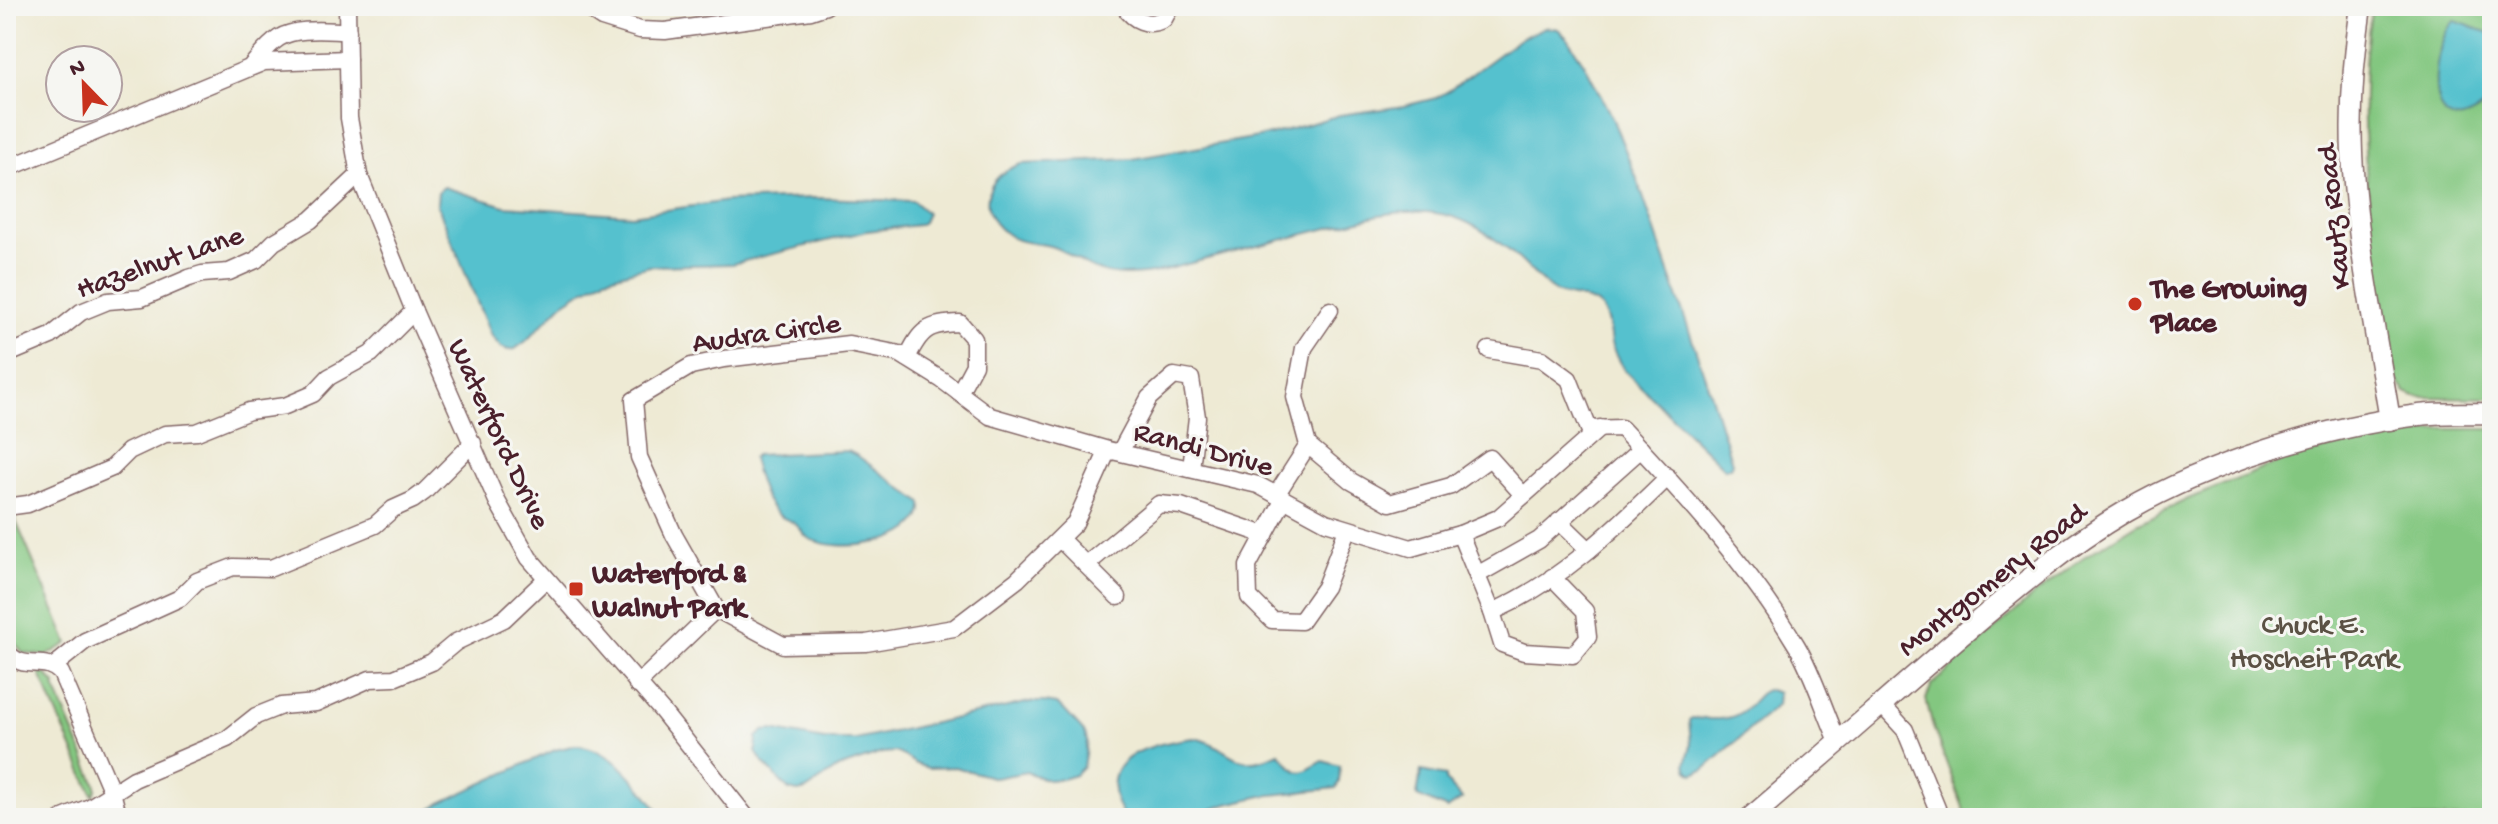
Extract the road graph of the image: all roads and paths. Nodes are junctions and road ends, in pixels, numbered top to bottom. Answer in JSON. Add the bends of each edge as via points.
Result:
{"nodes":[{"id":1,"x":347,"y":6,"type":"edge"},
{"id":2,"x":584,"y":6,"type":"edge"},
{"id":3,"x":826,"y":6,"type":"edge"},
{"id":4,"x":1124,"y":6,"type":"edge"},
{"id":5,"x":1171,"y":6,"type":"edge"},
{"id":6,"x":2361,"y":6,"type":"edge"},
{"id":7,"x":348,"y":31,"type":"junction"},
{"id":8,"x":348,"y":59,"type":"junction"},
{"id":9,"x":251,"y":66,"type":"junction"},
{"id":10,"x":6,"y":169,"type":"edge"},
{"id":11,"x":359,"y":175,"type":"junction"},
{"id":12,"x":1330,"y":310,"type":"dead end"},
{"id":13,"x":414,"y":311,"type":"junction"},
{"id":14,"x":1489,"y":350,"type":"dead end"},
{"id":15,"x":6,"y":355,"type":"edge"},
{"id":16,"x":907,"y":358,"type":"junction"},
{"id":17,"x":959,"y":393,"type":"junction"},
{"id":18,"x":2492,"y":413,"type":"edge"},
{"id":19,"x":2390,"y":420,"type":"junction"},
{"id":20,"x":1600,"y":428,"type":"junction"},
{"id":21,"x":473,"y":443,"type":"junction"},
{"id":22,"x":1308,"y":445,"type":"junction"},
{"id":23,"x":1641,"y":449,"type":"junction"},
{"id":24,"x":1114,"y":451,"type":"junction"},
{"id":25,"x":1191,"y":469,"type":"junction"},
{"id":26,"x":1668,"y":477,"type":"junction"},
{"id":27,"x":1523,"y":495,"type":"junction"},
{"id":28,"x":1280,"y":497,"type":"junction"},
{"id":29,"x":6,"y":507,"type":"edge"},
{"id":30,"x":1559,"y":521,"type":"junction"},
{"id":31,"x":1347,"y":530,"type":"junction"},
{"id":32,"x":1460,"y":534,"type":"junction"},
{"id":33,"x":1265,"y":535,"type":"junction"},
{"id":34,"x":1060,"y":539,"type":"junction"},
{"id":35,"x":1589,"y":550,"type":"junction"},
{"id":36,"x":1086,"y":565,"type":"junction"},
{"id":37,"x":1477,"y":575,"type":"junction"},
{"id":38,"x":1552,"y":577,"type":"junction"},
{"id":39,"x":546,"y":579,"type":"junction"},
{"id":40,"x":1118,"y":597,"type":"dead end"},
{"id":41,"x":716,"y":609,"type":"junction"},
{"id":42,"x":1492,"y":612,"type":"junction"},
{"id":43,"x":6,"y":651,"type":"edge"},
{"id":44,"x":54,"y":666,"type":"junction"},
{"id":45,"x":637,"y":685,"type":"junction"},
{"id":46,"x":1881,"y":704,"type":"junction"},
{"id":47,"x":1838,"y":741,"type":"junction"},
{"id":48,"x":112,"y":792,"type":"junction"},
{"id":49,"x":122,"y":816,"type":"edge"},
{"id":50,"x":63,"y":818,"type":"edge"},
{"id":51,"x":747,"y":818,"type":"edge"},
{"id":52,"x":1750,"y":818,"type":"edge"},
{"id":53,"x":1941,"y":818,"type":"edge"}],
"edges":[{"from":1,"to":7,"type":"street","name":"Waterford Drive"},
{"from":2,"to":3,"type":"street","via":[[626,27],[665,31]]},
{"from":4,"to":5,"type":"street","via":[[1135,19],[1154,23],[1164,19]]},
{"from":6,"to":19,"type":"street","name":"Kautz Road","via":[[2352,152]]},
{"from":7,"to":8,"type":"street","name":"Waterford Drive"},
{"from":7,"to":9,"type":"street","via":[[286,35]]},
{"from":8,"to":9,"type":"street"},
{"from":8,"to":11,"type":"street","name":"Waterford Drive","via":[[349,118]]},
{"from":9,"to":10,"type":"street"},
{"from":11,"to":13,"type":"street","name":"Waterford Drive"},
{"from":11,"to":15,"type":"street","name":"Hazelnut Lane","via":[[311,220],[256,260],[229,272],[189,278],[142,298],[108,301],[81,312],[51,336]]},
{"from":12,"to":22,"type":"street","via":[[1304,348],[1295,397]]},
{"from":13,"to":21,"type":"street","name":"Waterford Drive"},
{"from":13,"to":29,"type":"street","via":[[371,354],[329,377],[313,394],[197,432],[165,434],[129,451],[112,468],[28,504]]},
{"from":14,"to":20,"type":"street","via":[[1542,359],[1569,379],[1589,429]]},
{"from":16,"to":17,"type":"street","name":"Audra Circle"},
{"from":16,"to":17,"type":"street","via":[[916,339],[935,323],[960,323],[974,339],[974,365]]},
{"from":16,"to":41,"type":"street","name":"Audra Circle","via":[[849,344],[724,359],[691,366],[634,400],[639,457],[674,535]]},
{"from":17,"to":24,"type":"street","name":"Audra Circle","via":[[990,416]]},
{"from":18,"to":19,"type":"street","name":"Montgomery Road"},
{"from":19,"to":46,"type":"street","name":"Montgomery Road","via":[[2238,461],[2124,513],[2017,588]]},
{"from":20,"to":23,"type":"street","via":[[1621,428]]},
{"from":20,"to":27,"type":"street","name":"Randi Drive"},
{"from":21,"to":39,"type":"street","name":"Waterford Drive","via":[[510,528]]},
{"from":21,"to":44,"type":"street","via":[[424,492],[375,525],[271,568],[233,567],[197,581],[180,598],[85,641]]},
{"from":22,"to":27,"type":"street","via":[[1351,481],[1390,503],[1451,486],[1490,458]]},
{"from":22,"to":28,"type":"street"},
{"from":23,"to":26,"type":"street"},
{"from":23,"to":30,"type":"street"},
{"from":24,"to":25,"type":"street","name":"Randi Drive"},
{"from":24,"to":25,"type":"street","via":[[1149,398],[1174,376],[1191,379],[1197,417]]},
{"from":24,"to":34,"type":"street","via":[[1075,523]]},
{"from":25,"to":28,"type":"street","name":"Randi Drive","via":[[1258,485]]},
{"from":26,"to":35,"type":"street"},
{"from":26,"to":47,"type":"street","via":[[1742,566],[1799,648]]},
{"from":27,"to":32,"type":"street","name":"Randi Drive","via":[[1498,518]]},
{"from":28,"to":31,"type":"street","name":"Randi Drive"},
{"from":28,"to":33,"type":"street","name":"Randi Drive"},
{"from":30,"to":35,"type":"street"},
{"from":30,"to":37,"type":"street","via":[[1539,540]]},
{"from":31,"to":32,"type":"street","name":"Randi Drive","via":[[1411,548]]},
{"from":31,"to":33,"type":"street","name":"Randi Drive","via":[[1325,587],[1301,621],[1272,620],[1249,597],[1248,566]]},
{"from":32,"to":37,"type":"street"},
{"from":33,"to":36,"type":"street","via":[[1181,506],[1159,504]]},
{"from":34,"to":36,"type":"street"},
{"from":34,"to":41,"type":"street","via":[[954,628],[866,643],[783,645]]},
{"from":35,"to":38,"type":"street"},
{"from":36,"to":40,"type":"street"},
{"from":37,"to":42,"type":"street"},
{"from":38,"to":42,"type":"street"},
{"from":38,"to":42,"type":"street","via":[[1585,611],[1588,637],[1573,655],[1524,652],[1502,644]]},
{"from":39,"to":45,"type":"street","name":"Waterford Drive"},
{"from":39,"to":48,"type":"street","via":[[504,619],[456,642],[432,662],[394,678],[370,679],[316,703],[281,706],[256,716],[227,739]]},
{"from":41,"to":45,"type":"street"},
{"from":43,"to":44,"type":"street","via":[[16,668]]},
{"from":44,"to":48,"type":"street"},
{"from":45,"to":51,"type":"street","name":"Waterford Drive"},
{"from":46,"to":47,"type":"street","name":"Montgomery Road"},
{"from":46,"to":53,"type":"street","via":[[1905,730]]},
{"from":47,"to":52,"type":"street","name":"Montgomery Road"},
{"from":48,"to":49,"type":"street"},
{"from":48,"to":50,"type":"street"}]}
